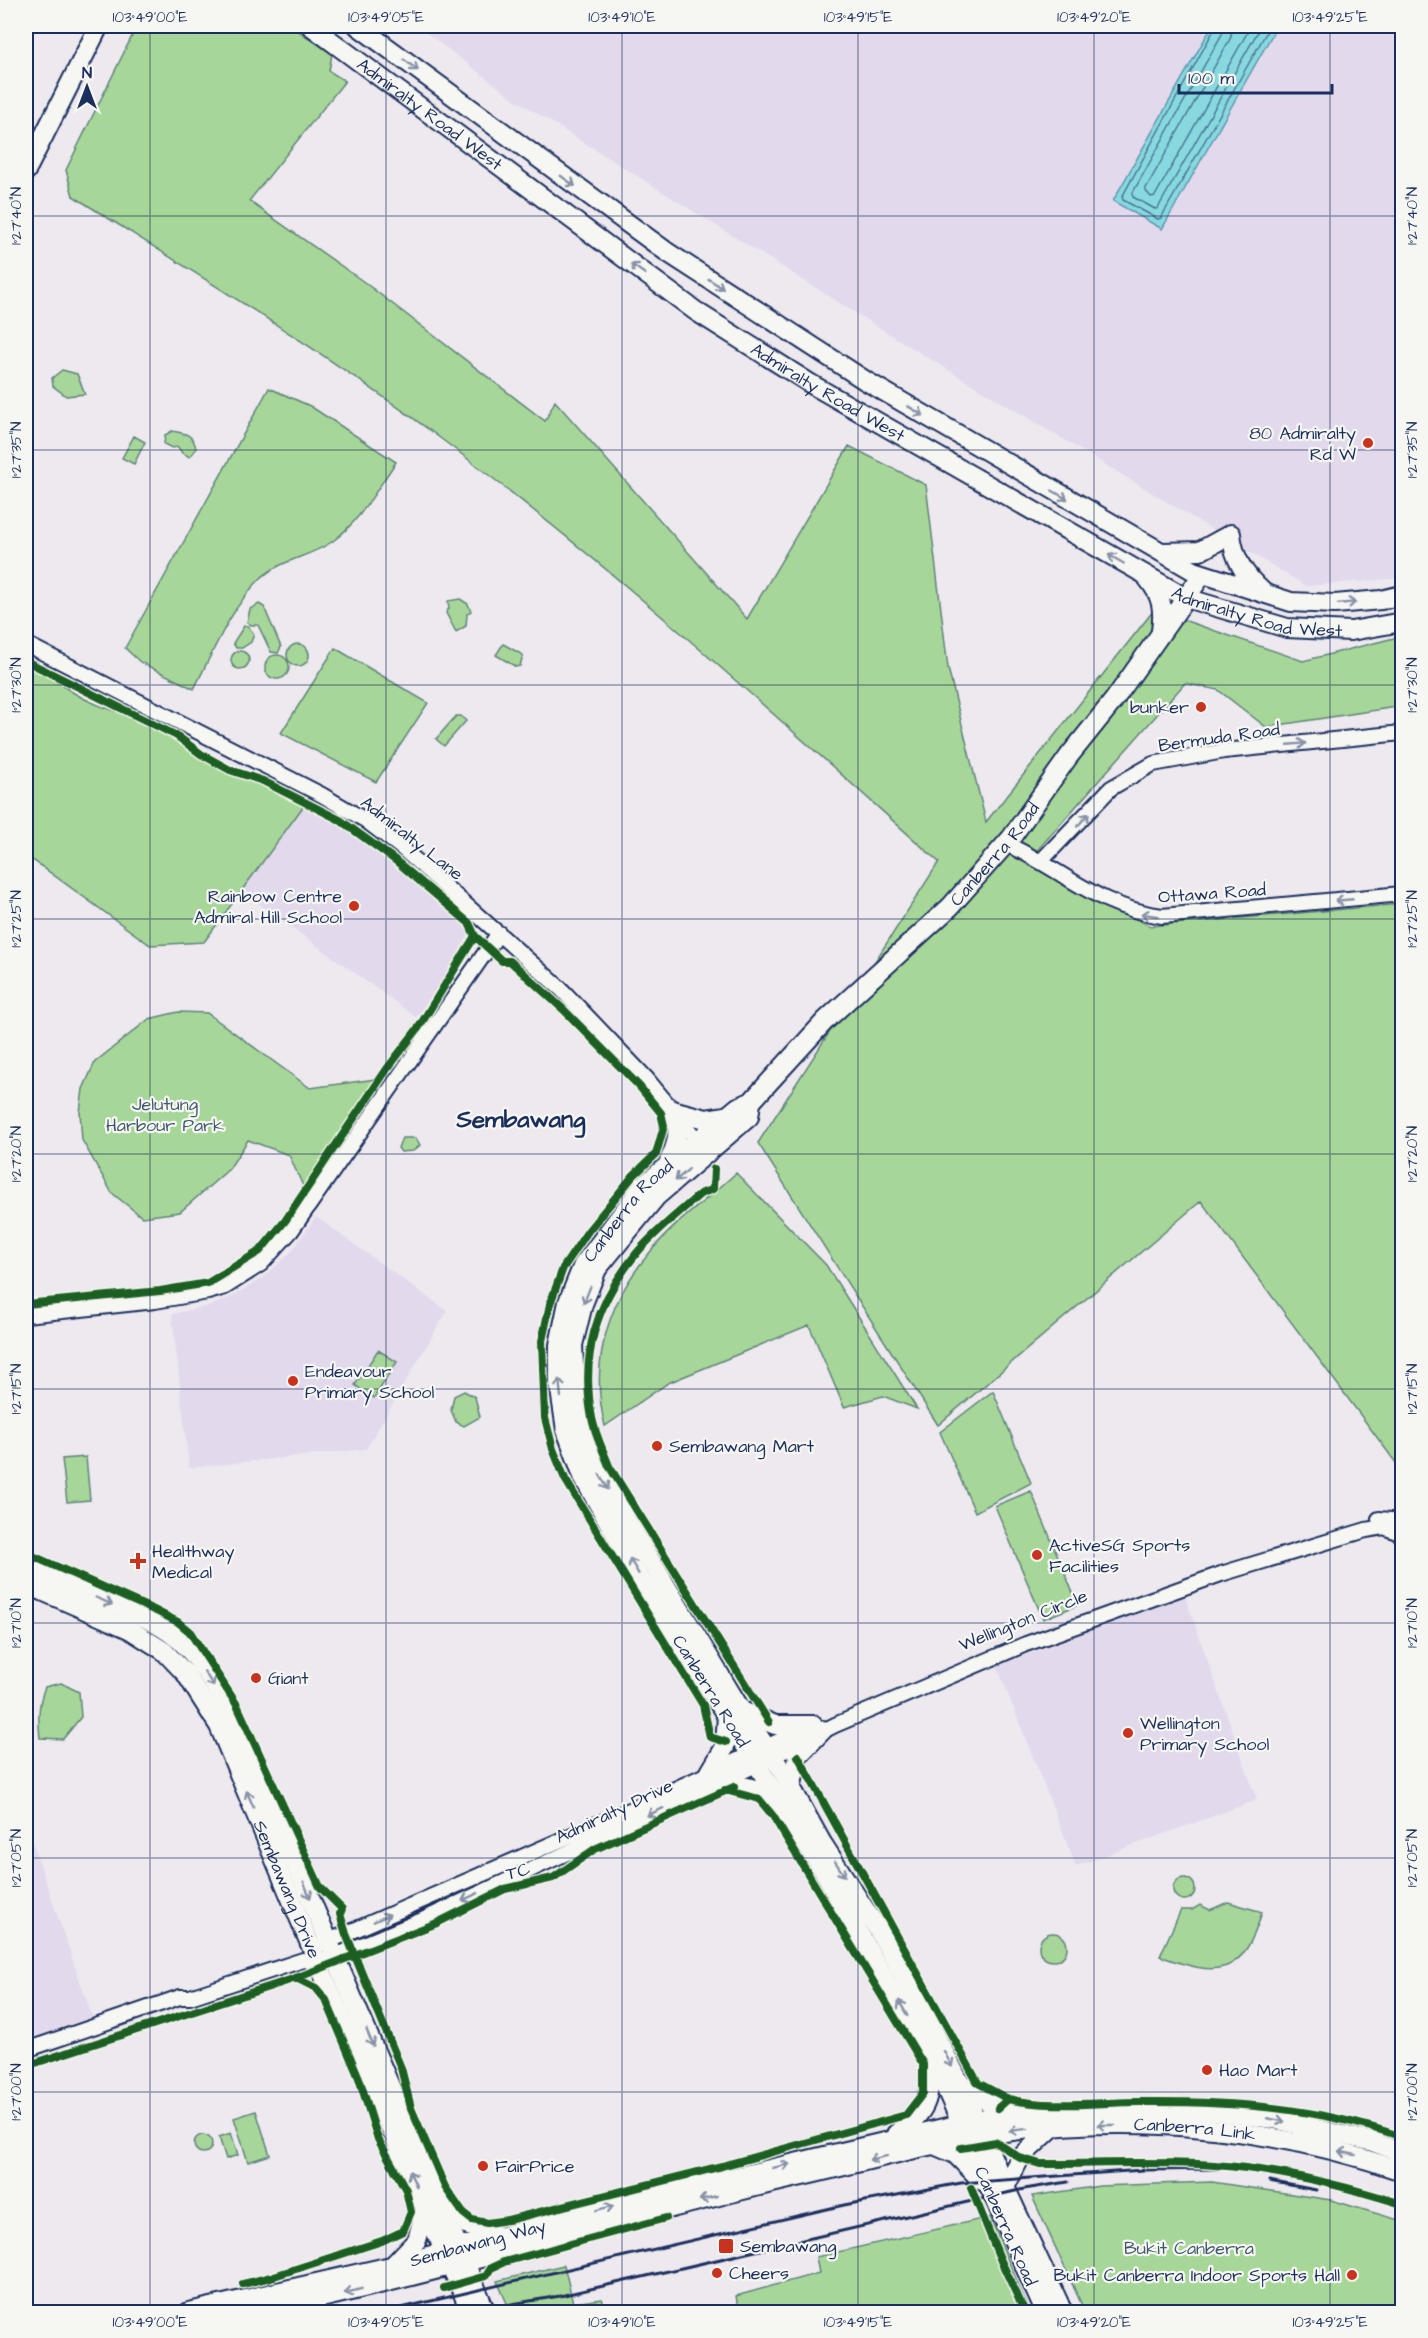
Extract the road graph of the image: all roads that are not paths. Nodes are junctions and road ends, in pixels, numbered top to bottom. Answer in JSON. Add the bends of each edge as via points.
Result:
{"nodes":[{"id":1,"x":99,"y":26,"type":"edge"},
{"id":2,"x":311,"y":26,"type":"edge"},
{"id":3,"x":358,"y":26,"type":"edge"},
{"id":4,"x":30,"y":155,"type":"edge"},
{"id":5,"x":26,"y":171,"type":"edge"},
{"id":6,"x":983,"y":451,"type":"junction"},
{"id":7,"x":1003,"y":494,"type":"junction"},
{"id":8,"x":1159,"y":552,"type":"junction"},
{"id":9,"x":1145,"y":575,"type":"junction"},
{"id":10,"x":1202,"y":575,"type":"junction"},
{"id":11,"x":1265,"y":594,"type":"junction"},
{"id":12,"x":1402,"y":595,"type":"edge"},
{"id":13,"x":1186,"y":598,"type":"junction"},
{"id":14,"x":1402,"y":622,"type":"edge"},
{"id":15,"x":1161,"y":634,"type":"junction"},
{"id":16,"x":26,"y":644,"type":"edge"},
{"id":17,"x":1402,"y":733,"type":"edge"},
{"id":18,"x":1006,"y":844,"type":"junction"},
{"id":19,"x":1041,"y":861,"type":"junction"},
{"id":20,"x":1402,"y":894,"type":"edge"},
{"id":21,"x":499,"y":933,"type":"junction"},
{"id":22,"x":751,"y":1102,"type":"junction"},
{"id":23,"x":674,"y":1112,"type":"junction"},
{"id":24,"x":728,"y":1116,"type":"junction"},
{"id":25,"x":702,"y":1146,"type":"junction"},
{"id":26,"x":668,"y":1163,"type":"junction"},
{"id":27,"x":26,"y":1315,"type":"edge"},
{"id":28,"x":1402,"y":1521,"type":"edge"},
{"id":29,"x":1402,"y":1534,"type":"edge"},
{"id":30,"x":26,"y":1568,"type":"edge"},
{"id":31,"x":26,"y":1584,"type":"edge"},
{"id":32,"x":734,"y":1712,"type":"junction"},
{"id":33,"x":818,"y":1728,"type":"junction"},
{"id":34,"x":770,"y":1750,"type":"junction"},
{"id":35,"x":753,"y":1759,"type":"junction"},
{"id":36,"x":709,"y":1779,"type":"junction"},
{"id":37,"x":785,"y":1796,"type":"junction"},
{"id":38,"x":319,"y":1954,"type":"junction"},
{"id":39,"x":190,"y":1997,"type":"junction"},
{"id":40,"x":26,"y":2050,"type":"edge"},
{"id":41,"x":26,"y":2058,"type":"edge"},
{"id":42,"x":931,"y":2059,"type":"junction"},
{"id":43,"x":961,"y":2085,"type":"junction"},
{"id":44,"x":1019,"y":2115,"type":"junction"},
{"id":45,"x":1053,"y":2127,"type":"junction"},
{"id":46,"x":972,"y":2129,"type":"junction"},
{"id":47,"x":888,"y":2139,"type":"junction"},
{"id":48,"x":934,"y":2145,"type":"junction"},
{"id":49,"x":1402,"y":2153,"type":"edge"},
{"id":50,"x":1402,"y":2171,"type":"edge"},
{"id":51,"x":996,"y":2187,"type":"junction"},
{"id":52,"x":432,"y":2206,"type":"junction"},
{"id":53,"x":502,"y":2238,"type":"junction"},
{"id":54,"x":455,"y":2258,"type":"junction"},
{"id":55,"x":391,"y":2266,"type":"junction"},
{"id":56,"x":290,"y":2288,"type":"junction"},
{"id":57,"x":316,"y":2300,"type":"junction"},
{"id":58,"x":189,"y":2313,"type":"edge"},
{"id":59,"x":259,"y":2313,"type":"edge"},
{"id":60,"x":471,"y":2313,"type":"edge"},
{"id":61,"x":486,"y":2313,"type":"edge"},
{"id":62,"x":1045,"y":2313,"type":"edge"},
{"id":63,"x":1063,"y":2313,"type":"edge"}],
"edges":[{"from":1,"to":4,"type":"main road"},
{"from":7,"to":2,"type":"main road","name":"Admiralty Road West","one_way":true,"via":[[811,384],[697,312]]},
{"from":3,"to":6,"type":"main road","name":"Admiralty Road West","one_way":true,"via":[[630,227],[866,381]]},
{"from":4,"to":5,"type":"main road"},
{"from":6,"to":7,"type":"main road","via":[[978,469]]},
{"from":6,"to":8,"type":"main road","name":"Admiralty Road West","one_way":true},
{"from":9,"to":7,"type":"main road","name":"Admiralty Road West","one_way":true},
{"from":8,"to":10,"type":"main road","name":"Admiralty Road West"},
{"from":8,"to":11,"type":"main road","via":[[1200,551],[1231,534],[1233,550],[1246,576]]},
{"from":9,"to":13,"type":"main road","name":"Admiralty Road West"},
{"from":9,"to":15,"type":"main road","via":[[1161,598]]},
{"from":10,"to":11,"type":"main road","name":"Admiralty Road West"},
{"from":10,"to":13,"type":"main road","name":"Canberra Road"},
{"from":11,"to":12,"type":"main road","name":"Admiralty Road West","one_way":true,"via":[[1291,602],[1335,604]]},
{"from":13,"to":14,"type":"main road","name":"Admiralty Road West","via":[[1287,628],[1351,631]]},
{"from":13,"to":15,"type":"main road","name":"Canberra Road"},
{"from":15,"to":18,"type":"main road","name":"Canberra Road"},
{"from":16,"to":21,"type":"street","name":"Admiralty Lane","via":[[340,804],[403,849]]},
{"from":19,"to":17,"type":"street","name":"Bermuda Road","one_way":true,"via":[[1111,788],[1153,764],[1224,751]]},
{"from":18,"to":19,"type":"street","name":"Ottawa Road"},
{"from":18,"to":22,"type":"main road","name":"Canberra Road","via":[[950,907],[825,1021]]},
{"from":20,"to":19,"type":"street","name":"Ottawa Road","one_way":true,"via":[[1162,916],[1134,913],[1107,902]]},
{"from":21,"to":23,"type":"street","name":"Admiralty Lane","via":[[604,1033]]},
{"from":21,"to":27,"type":"street","via":[[291,1231],[261,1264],[225,1287],[195,1296]]},
{"from":22,"to":24,"type":"main road","name":"Canberra Road"},
{"from":22,"to":25,"type":"main road","name":"Canberra Road","via":[[749,1117]]},
{"from":23,"to":24,"type":"main road","via":[[706,1119]]},
{"from":23,"to":25,"type":"street","name":"Admiralty Lane"},
{"from":23,"to":26,"type":"main road","via":[[677,1141]]},
{"from":24,"to":25,"type":"main road","name":"Canberra Road"},
{"from":25,"to":26,"type":"main road","name":"Canberra Road"},
{"from":25,"to":32,"type":"main road","name":"Canberra Road","one_way":true,"via":[[597,1269],[573,1345],[573,1377],[582,1435],[593,1464]]},
{"from":32,"to":26,"type":"main road","name":"Canberra Road","one_way":true,"via":[[640,1577],[584,1479],[566,1430],[559,1383],[563,1324],[583,1265],[644,1186]]},
{"from":28,"to":33,"type":"street","name":"Wellington Circle","via":[[1379,1519],[1188,1578],[1024,1638]]},
{"from":29,"to":33,"type":"street","name":"Wellington Circle","via":[[1393,1528],[1375,1527],[1221,1574],[1026,1644]]},
{"from":30,"to":38,"type":"main road","name":"Sembawang Drive","one_way":true,"via":[[157,1624],[180,1641],[198,1662],[234,1719]]},
{"from":38,"to":31,"type":"main road","name":"Sembawang Drive","one_way":true,"via":[[219,1726],[186,1674],[164,1651],[129,1629]]},
{"from":32,"to":33,"type":"main road","via":[[775,1725]]},
{"from":32,"to":34,"type":"main road","name":"Canberra Road"},
{"from":32,"to":35,"type":"main road","name":"Canberra Road"},
{"from":32,"to":36,"type":"main road","via":[[725,1747]]},
{"from":33,"to":34,"type":"street","name":"Wellington Circle"},
{"from":33,"to":37,"type":"main road","via":[[798,1756]]},
{"from":34,"to":35,"type":"street","name":"Admiralty Drive"},
{"from":34,"to":37,"type":"main road","name":"Canberra Road"},
{"from":35,"to":36,"type":"street","name":"Admiralty Drive"},
{"from":35,"to":37,"type":"main road","name":"Canberra Road"},
{"from":36,"to":37,"type":"main road"},
{"from":36,"to":38,"type":"street","name":"Admiralty Drive"},
{"from":42,"to":37,"type":"main road","name":"Canberra Road","one_way":true},
{"from":37,"to":43,"type":"main road","name":"Canberra Road","one_way":true,"via":[[877,1929]]},
{"from":38,"to":39,"type":"street","name":"Admiralty Drive"},
{"from":38,"to":52,"type":"main road","name":"Sembawang Drive"},
{"from":39,"to":40,"type":"street","name":"Admiralty Drive","via":[[180,1996]]},
{"from":39,"to":41,"type":"street","name":"Admiralty Drive","via":[[183,2004]]},
{"from":42,"to":46,"type":"main road","name":"Canberra Road"},
{"from":42,"to":47,"type":"main road","via":[[929,2098],[916,2120]]},
{"from":43,"to":44,"type":"main road","via":[[998,2108]]},
{"from":43,"to":46,"type":"main road","name":"Canberra Road"},
{"from":44,"to":46,"type":"main road","name":"Canberra Link"},
{"from":44,"to":49,"type":"main road","name":"Canberra Link","one_way":true,"via":[[1162,2109],[1218,2112],[1274,2119],[1373,2142]]},
{"from":45,"to":46,"type":"main road","name":"Canberra Link","one_way":true},
{"from":50,"to":45,"type":"main road","name":"Canberra Link","one_way":true,"via":[[1356,2155],[1274,2137],[1159,2126]]},
{"from":45,"to":51,"type":"main road","via":[[1020,2157]]},
{"from":46,"to":47,"type":"main road","name":"Sembawang Way"},
{"from":46,"to":48,"type":"main road","name":"Sembawang Way"},
{"from":46,"to":51,"type":"main road","name":"Canberra Road"},
{"from":53,"to":47,"type":"main road","name":"Sembawang Way","one_way":true,"via":[[631,2201]]},
{"from":48,"to":51,"type":"main road","via":[[955,2154]]},
{"from":48,"to":54,"type":"main road","name":"Sembawang Way","one_way":true},
{"from":51,"to":62,"type":"main road","name":"Canberra Road"},
{"from":51,"to":63,"type":"main road","name":"Canberra Road"},
{"from":52,"to":53,"type":"main road"},
{"from":52,"to":54,"type":"main road","name":"Sembawang Drive"},
{"from":52,"to":55,"type":"main road","via":[[411,2249]]},
{"from":53,"to":54,"type":"main road","name":"Sembawang Way"},
{"from":54,"to":55,"type":"main road","name":"Sembawang Way"},
{"from":54,"to":57,"type":"main road","name":"Sembawang Way","one_way":true},
{"from":54,"to":60,"type":"main road","name":"Sembawang Drive"},
{"from":54,"to":61,"type":"main road","name":"Sembawang Drive"},
{"from":55,"to":56,"type":"main road","name":"Sembawang Way"},
{"from":56,"to":57,"type":"main road","via":[[309,2290]]},
{"from":56,"to":58,"type":"main road","name":"Sembawang Way"},
{"from":57,"to":59,"type":"main road","name":"Sembawang Way"}]}
